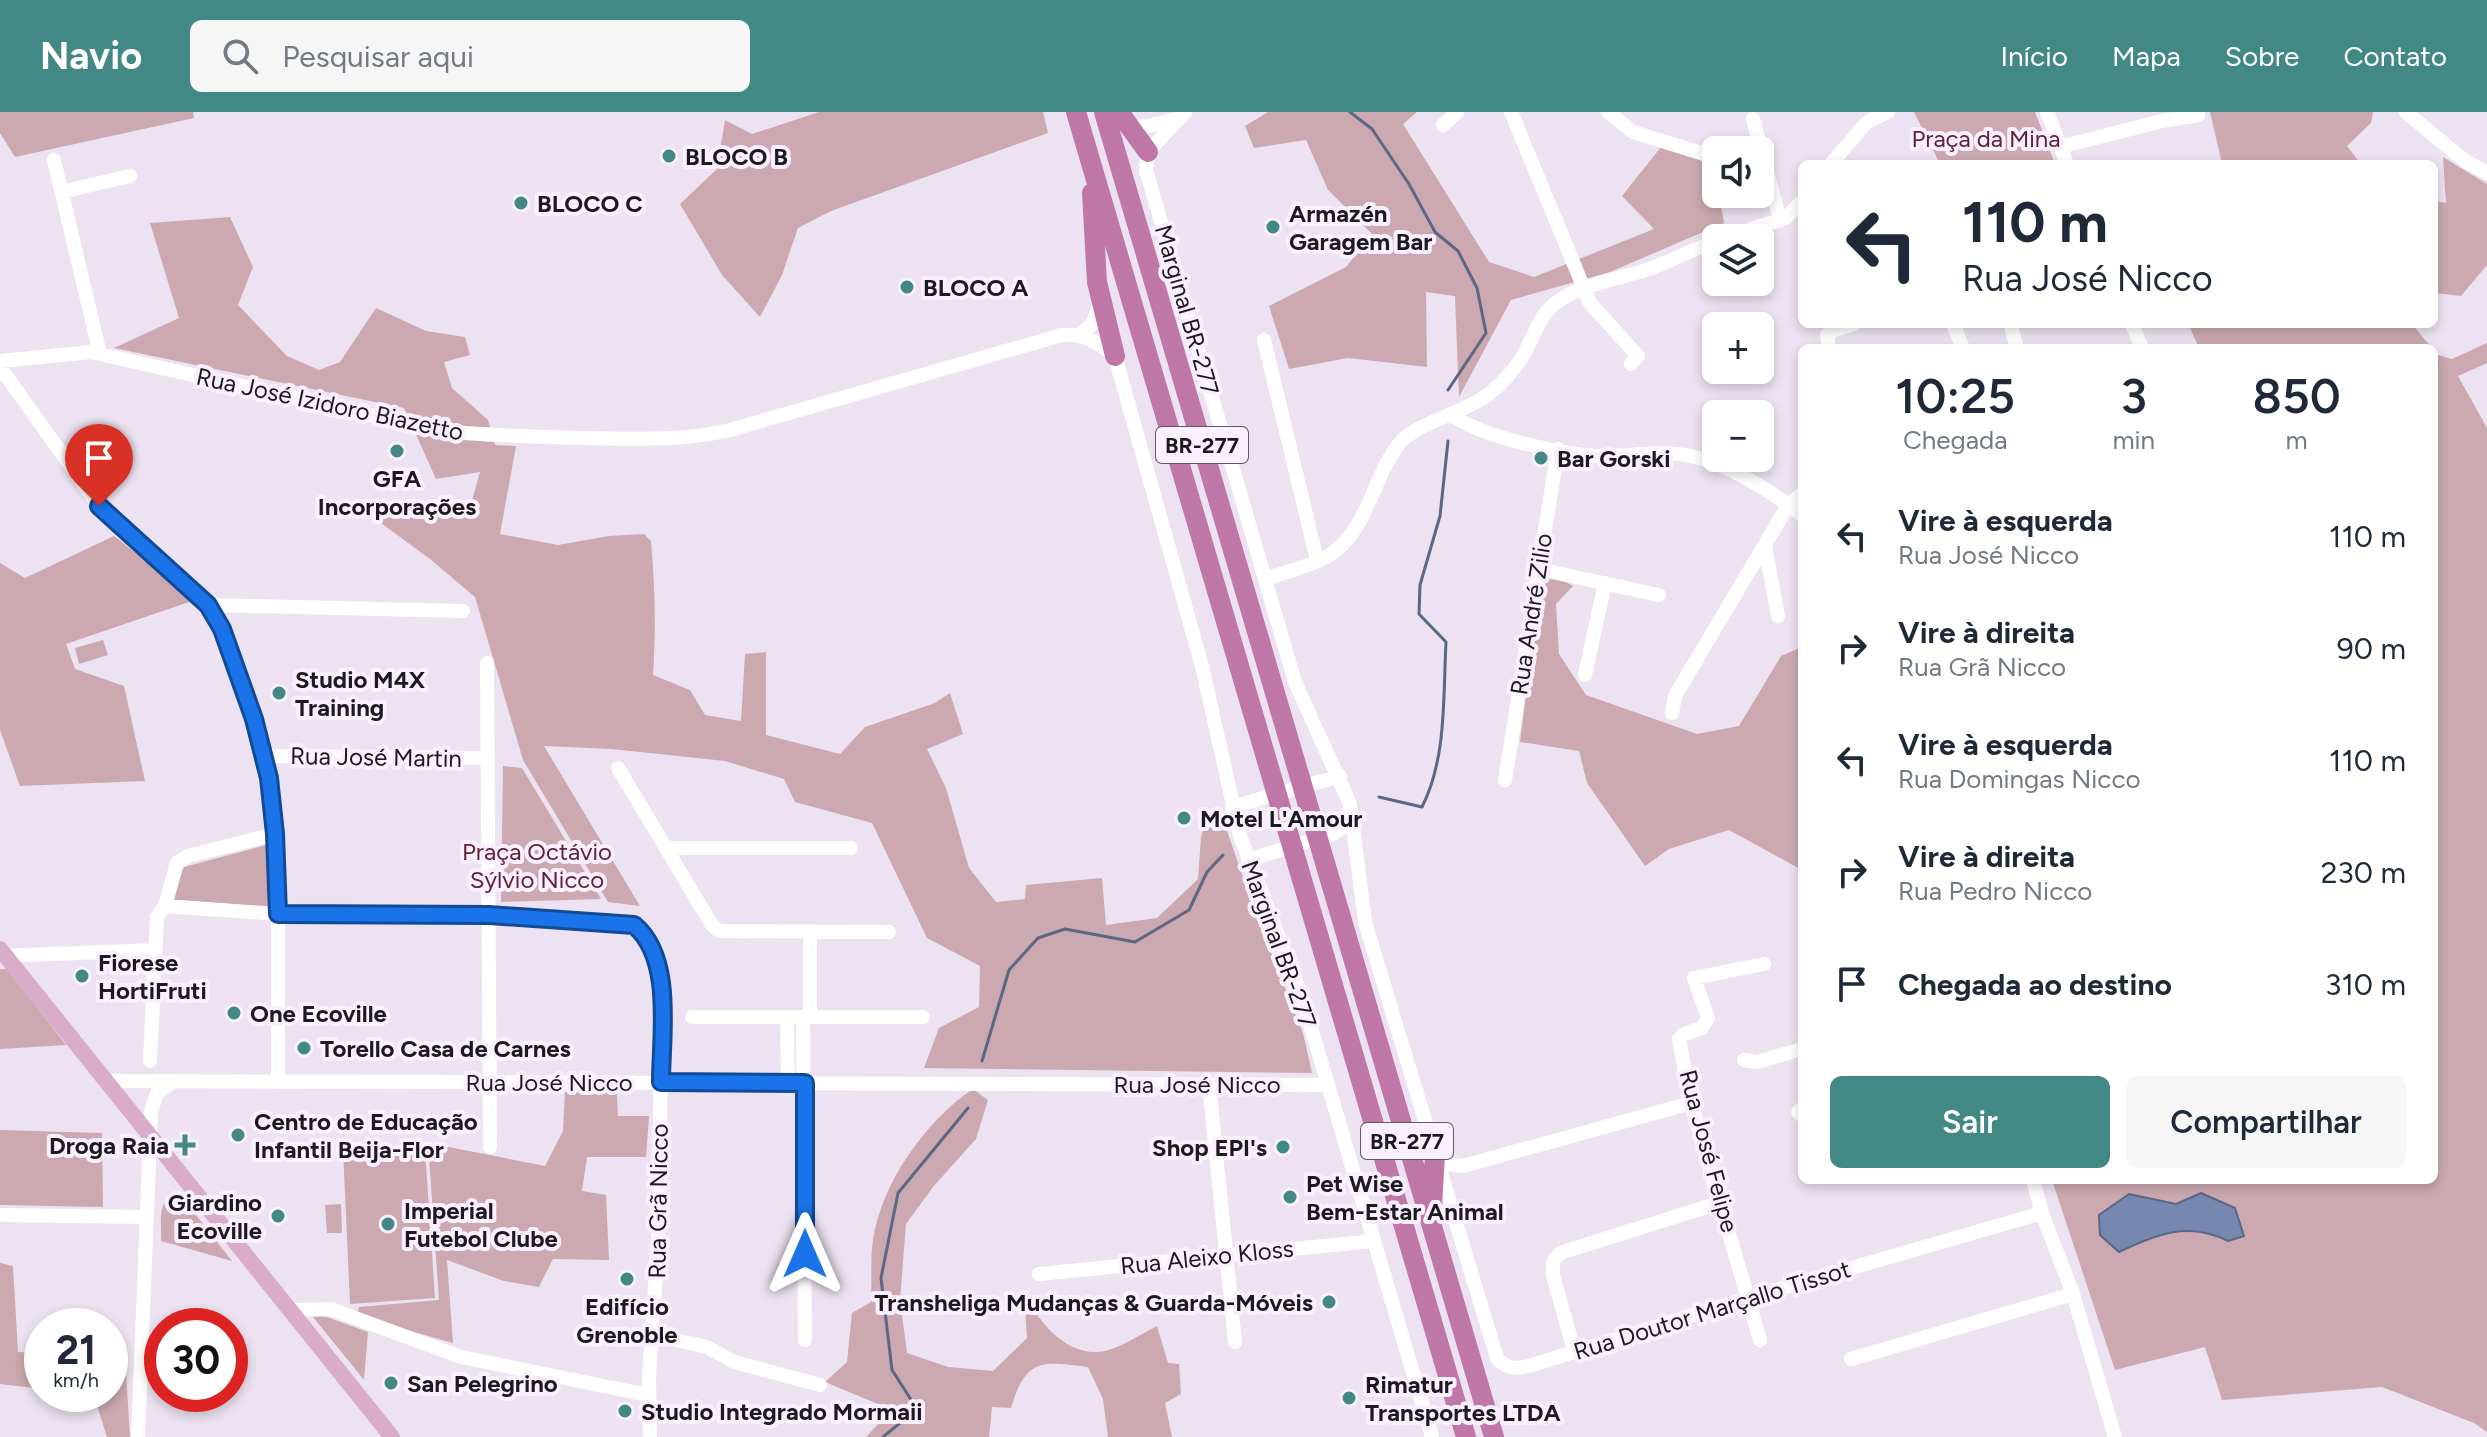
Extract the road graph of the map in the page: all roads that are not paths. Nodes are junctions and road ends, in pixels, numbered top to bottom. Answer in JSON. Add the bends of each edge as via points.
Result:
{"nodes":[{"id":1,"x":1076,"y":112,"type":"edge"},
{"id":2,"x":1104,"y":112,"type":"edge"},
{"id":3,"x":1457,"y":112,"type":"edge"},
{"id":4,"x":1511,"y":112,"type":"edge"},
{"id":5,"x":1608,"y":112,"type":"edge"},
{"id":6,"x":1888,"y":112,"type":"edge"},
{"id":7,"x":2047,"y":112,"type":"edge"},
{"id":8,"x":2406,"y":112,"type":"edge"},
{"id":9,"x":1183,"y":114,"type":"edge"},
{"id":10,"x":2198,"y":115,"type":"dead end"},
{"id":11,"x":2161,"y":116,"type":"edge"},
{"id":12,"x":1125,"y":119,"type":"edge"},
{"id":13,"x":1753,"y":119,"type":"dead end"},
{"id":14,"x":1443,"y":125,"type":"dead end"},
{"id":15,"x":2060,"y":147,"type":"junction"},
{"id":16,"x":1148,"y":152,"type":"junction"},
{"id":17,"x":1702,"y":153,"type":"edge"},
{"id":18,"x":1090,"y":157,"type":"junction"},
{"id":19,"x":54,"y":160,"type":"dead end"},
{"id":20,"x":1834,"y":160,"type":"edge"},
{"id":21,"x":2065,"y":160,"type":"edge"},
{"id":22,"x":2487,"y":173,"type":"edge"},
{"id":23,"x":130,"y":176,"type":"dead end"},
{"id":24,"x":61,"y":192,"type":"junction"},
{"id":25,"x":1798,"y":205,"type":"edge"},
{"id":26,"x":1780,"y":220,"type":"junction"},
{"id":27,"x":1767,"y":224,"type":"edge"},
{"id":28,"x":1702,"y":247,"type":"edge"},
{"id":29,"x":1584,"y":290,"type":"junction"},
{"id":30,"x":1101,"y":301,"type":"junction"},
{"id":31,"x":1841,"y":328,"type":"edge"},
{"id":32,"x":2012,"y":330,"type":"dead end"},
{"id":33,"x":1080,"y":335,"type":"junction"},
{"id":34,"x":1264,"y":340,"type":"dead end"},
{"id":35,"x":1828,"y":342,"type":"edge"},
{"id":36,"x":2016,"y":344,"type":"edge"},
{"id":37,"x":100,"y":354,"type":"junction"},
{"id":38,"x":1115,"y":356,"type":"junction"},
{"id":39,"x":0,"y":364,"type":"edge"},
{"id":40,"x":1631,"y":364,"type":"dead end"},
{"id":41,"x":1451,"y":415,"type":"junction"},
{"id":42,"x":1558,"y":449,"type":"junction"},
{"id":43,"x":1798,"y":497,"type":"edge"},
{"id":44,"x":1789,"y":504,"type":"junction"},
{"id":45,"x":1798,"y":512,"type":"edge"},
{"id":46,"x":1765,"y":546,"type":"junction"},
{"id":47,"x":1317,"y":560,"type":"junction"},
{"id":48,"x":1538,"y":569,"type":"junction"},
{"id":49,"x":1265,"y":579,"type":"junction"},
{"id":50,"x":1605,"y":583,"type":"junction"},
{"id":51,"x":1659,"y":595,"type":"dead end"},
{"id":52,"x":208,"y":605,"type":"junction"},
{"id":53,"x":463,"y":611,"type":"dead end"},
{"id":54,"x":1778,"y":616,"type":"dead end"},
{"id":55,"x":487,"y":663,"type":"dead end"},
{"id":56,"x":1585,"y":675,"type":"dead end"},
{"id":57,"x":1672,"y":713,"type":"dead end"},
{"id":58,"x":264,"y":756,"type":"junction"},
{"id":59,"x":488,"y":758,"type":"junction"},
{"id":60,"x":618,"y":768,"type":"dead end"},
{"id":61,"x":1340,"y":776,"type":"junction"},
{"id":62,"x":1505,"y":780,"type":"dead end"},
{"id":63,"x":1350,"y":804,"type":"junction"},
{"id":64,"x":1232,"y":807,"type":"junction"},
{"id":65,"x":275,"y":834,"type":"junction"},
{"id":66,"x":666,"y":848,"type":"junction"},
{"id":67,"x":851,"y":848,"type":"dead end"},
{"id":68,"x":1248,"y":860,"type":"junction"},
{"id":69,"x":165,"y":906,"type":"junction"},
{"id":70,"x":278,"y":914,"type":"junction"},
{"id":71,"x":489,"y":915,"type":"junction"},
{"id":72,"x":810,"y":932,"type":"junction"},
{"id":73,"x":889,"y":932,"type":"dead end"},
{"id":74,"x":156,"y":950,"type":"junction"},
{"id":75,"x":2,"y":954,"type":"edge"},
{"id":76,"x":1764,"y":964,"type":"dead end"},
{"id":77,"x":692,"y":1017,"type":"dead end"},
{"id":78,"x":787,"y":1017,"type":"junction"},
{"id":79,"x":806,"y":1017,"type":"junction"},
{"id":80,"x":923,"y":1017,"type":"dead end"},
{"id":81,"x":1798,"y":1050,"type":"edge"},
{"id":82,"x":1744,"y":1060,"type":"dead end"},
{"id":83,"x":150,"y":1061,"type":"dead end"},
{"id":84,"x":106,"y":1081,"type":"junction"},
{"id":85,"x":174,"y":1081,"type":"junction"},
{"id":86,"x":278,"y":1081,"type":"junction"},
{"id":87,"x":490,"y":1082,"type":"junction"},
{"id":88,"x":661,"y":1082,"type":"junction"},
{"id":89,"x":788,"y":1083,"type":"junction"},
{"id":90,"x":805,"y":1083,"type":"junction"},
{"id":91,"x":1209,"y":1084,"type":"junction"},
{"id":92,"x":1328,"y":1085,"type":"junction"},
{"id":93,"x":1691,"y":1103,"type":"junction"},
{"id":94,"x":150,"y":1135,"type":"junction"},
{"id":95,"x":490,"y":1147,"type":"dead end"},
{"id":96,"x":1435,"y":1155,"type":"junction"},
{"id":97,"x":2034,"y":1184,"type":"edge"},
{"id":98,"x":1722,"y":1202,"type":"junction"},
{"id":99,"x":2042,"y":1213,"type":"junction"},
{"id":100,"x":0,"y":1215,"type":"edge"},
{"id":101,"x":146,"y":1217,"type":"junction"},
{"id":102,"x":1431,"y":1223,"type":"junction"},
{"id":103,"x":1374,"y":1241,"type":"junction"},
{"id":104,"x":1226,"y":1255,"type":"junction"},
{"id":105,"x":1039,"y":1274,"type":"dead end"},
{"id":106,"x":2073,"y":1294,"type":"junction"},
{"id":107,"x":1748,"y":1298,"type":"junction"},
{"id":108,"x":290,"y":1310,"type":"junction"},
{"id":109,"x":653,"y":1335,"type":"junction"},
{"id":110,"x":805,"y":1340,"type":"dead end"},
{"id":111,"x":1760,"y":1340,"type":"dead end"},
{"id":112,"x":1235,"y":1342,"type":"dead end"},
{"id":113,"x":1574,"y":1351,"type":"junction"},
{"id":114,"x":1851,"y":1359,"type":"dead end"},
{"id":115,"x":820,"y":1385,"type":"dead end"},
{"id":116,"x":648,"y":1395,"type":"junction"},
{"id":117,"x":2114,"y":1435,"type":"edge"},
{"id":118,"x":138,"y":1437,"type":"edge"},
{"id":119,"x":392,"y":1437,"type":"edge"},
{"id":120,"x":650,"y":1437,"type":"edge"},
{"id":121,"x":1432,"y":1437,"type":"edge"},
{"id":122,"x":1466,"y":1437,"type":"edge"},
{"id":123,"x":1494,"y":1437,"type":"edge"},
{"id":124,"x":2098,"y":1437,"type":"edge"}],
"edges":[{"from":1,"to":18,"type":"highway","number":"BR-277"},
{"from":2,"to":102,"type":"highway","number":"BR-277"},
{"from":3,"to":14,"type":"street"},
{"from":4,"to":29,"type":"street"},
{"from":5,"to":17,"type":"street","via":[[1633,132]]},
{"from":6,"to":20,"type":"street","via":[[1867,122]]},
{"from":7,"to":15,"type":"street"},
{"from":8,"to":22,"type":"street"},
{"from":9,"to":12,"type":"street","via":[[1149,126]]},
{"from":9,"to":16,"type":"street"},
{"from":10,"to":11,"type":"street"},
{"from":11,"to":15,"type":"street"},
{"from":12,"to":16,"type":"highway"},
{"from":13,"to":26,"type":"street"},
{"from":15,"to":21,"type":"street"},
{"from":16,"to":49,"type":"street","name":"Marginal BR-277","via":[[1146,170]]},
{"from":18,"to":30,"type":"highway"},
{"from":18,"to":122,"type":"highway","number":"BR-277"},
{"from":19,"to":24,"type":"street"},
{"from":23,"to":24,"type":"street"},
{"from":24,"to":37,"type":"street"},
{"from":25,"to":26,"type":"street"},
{"from":26,"to":27,"type":"street"},
{"from":28,"to":29,"type":"street"},
{"from":29,"to":40,"type":"street","via":[[1638,356]]},
{"from":29,"to":41,"type":"street","via":[[1549,309],[1509,376]]},
{"from":30,"to":33,"type":"street","via":[[1093,323]]},
{"from":30,"to":38,"type":"highway"},
{"from":31,"to":35,"type":"street"},
{"from":32,"to":36,"type":"street"},
{"from":33,"to":37,"type":"street","name":"Rua José Izidoro Biazetto","via":[[1052,337],[730,430],[656,439],[441,431]]},
{"from":33,"to":38,"type":"street"},
{"from":34,"to":47,"type":"street"},
{"from":37,"to":39,"type":"street","name":"Rua José Izidoro Biazetto","via":[[77,352]]},
{"from":38,"to":64,"type":"street","name":"Marginal BR-277","via":[[1200,657]]},
{"from":39,"to":52,"type":"street","via":[[99,506]]},
{"from":41,"to":42,"type":"street","via":[[1469,427]]},
{"from":41,"to":47,"type":"street","via":[[1400,442],[1362,518],[1343,543]]},
{"from":42,"to":44,"type":"street","via":[[1701,458]]},
{"from":42,"to":48,"type":"street","name":"Rua André Zilio"},
{"from":43,"to":44,"type":"street"},
{"from":44,"to":45,"type":"street"},
{"from":44,"to":46,"type":"street"},
{"from":46,"to":54,"type":"street"},
{"from":46,"to":57,"type":"street","via":[[1675,696]]},
{"from":47,"to":49,"type":"street"},
{"from":48,"to":50,"type":"street"},
{"from":48,"to":62,"type":"street","name":"Rua André Zilio"},
{"from":49,"to":61,"type":"street","name":"Marginal BR-277","via":[[1302,704]]},
{"from":50,"to":51,"type":"street"},
{"from":50,"to":56,"type":"street"},
{"from":52,"to":53,"type":"street"},
{"from":52,"to":58,"type":"street","via":[[228,643]]},
{"from":55,"to":59,"type":"street"},
{"from":58,"to":59,"type":"street","name":"Rua José Martin"},
{"from":58,"to":65,"type":"street"},
{"from":59,"to":71,"type":"street"},
{"from":60,"to":66,"type":"street"},
{"from":61,"to":63,"type":"street","name":"Marginal BR-277"},
{"from":61,"to":64,"type":"street"},
{"from":63,"to":68,"type":"street","via":[[1344,826],[1335,833]]},
{"from":63,"to":96,"type":"street","name":"Marginal BR-277","via":[[1365,922]]},
{"from":64,"to":68,"type":"street","name":"Marginal BR-277"},
{"from":65,"to":69,"type":"street","via":[[182,858]]},
{"from":65,"to":70,"type":"street"},
{"from":66,"to":67,"type":"street"},
{"from":66,"to":72,"type":"street","via":[[715,929]]},
{"from":68,"to":92,"type":"street","name":"Marginal BR-277","via":[[1302,997]]},
{"from":69,"to":70,"type":"street"},
{"from":69,"to":74,"type":"street","via":[[157,917]]},
{"from":70,"to":71,"type":"street"},
{"from":70,"to":86,"type":"street"},
{"from":71,"to":87,"type":"street"},
{"from":71,"to":88,"type":"street","name":"Rua Grã Nicco","via":[[634,925],[650,947],[661,980]]},
{"from":72,"to":73,"type":"street"},
{"from":72,"to":79,"type":"street"},
{"from":74,"to":75,"type":"street"},
{"from":74,"to":83,"type":"street"},
{"from":75,"to":84,"type":"main road"},
{"from":76,"to":93,"type":"street","name":"Rua José Felipe","via":[[1694,978],[1708,1018],[1702,1028],[1679,1039]]},
{"from":77,"to":78,"type":"street"},
{"from":78,"to":79,"type":"street"},
{"from":78,"to":89,"type":"street"},
{"from":79,"to":80,"type":"street"},
{"from":79,"to":90,"type":"street"},
{"from":81,"to":82,"type":"street","via":[[1757,1062]]},
{"from":84,"to":85,"type":"street","name":"Rua José Nicco"},
{"from":84,"to":94,"type":"main road"},
{"from":85,"to":86,"type":"street","name":"Rua José Nicco"},
{"from":85,"to":94,"type":"street","via":[[157,1093]]},
{"from":86,"to":87,"type":"street","name":"Rua José Nicco"},
{"from":87,"to":88,"type":"street","name":"Rua José Nicco"},
{"from":87,"to":95,"type":"street"},
{"from":88,"to":89,"type":"street","name":"Rua José Nicco"},
{"from":88,"to":109,"type":"street","name":"Rua Grã Nicco"},
{"from":89,"to":90,"type":"street","name":"Rua José Nicco"},
{"from":90,"to":91,"type":"street","name":"Rua José Nicco"},
{"from":90,"to":110,"type":"street"},
{"from":91,"to":92,"type":"street","name":"Rua José Nicco"},
{"from":91,"to":104,"type":"street"},
{"from":92,"to":103,"type":"street","name":"Marginal BR-277"},
{"from":93,"to":96,"type":"street","via":[[1463,1166]]},
{"from":93,"to":98,"type":"street","name":"Rua José Felipe"},
{"from":94,"to":101,"type":"street"},
{"from":94,"to":108,"type":"main road"},
{"from":96,"to":102,"type":"highway"},
{"from":96,"to":113,"type":"street","name":"Rua Doutor Marçallo Tissot","via":[[1497,1358],[1513,1369]]},
{"from":97,"to":99,"type":"street"},
{"from":98,"to":107,"type":"street","name":"Rua José Felipe"},
{"from":98,"to":113,"type":"street","via":[[1560,1253],[1553,1275]]},
{"from":99,"to":106,"type":"street"},
{"from":99,"to":107,"type":"street","name":"Rua Doutor Marçallo Tissot"},
{"from":100,"to":101,"type":"street"},
{"from":101,"to":118,"type":"street"},
{"from":102,"to":123,"type":"highway","number":"BR-277"},
{"from":103,"to":104,"type":"street","name":"Rua Aleixo Kloss"},
{"from":103,"to":121,"type":"street","name":"Marginal BR-277"},
{"from":104,"to":105,"type":"street","name":"Rua Aleixo Kloss"},
{"from":104,"to":112,"type":"street"},
{"from":106,"to":114,"type":"street"},
{"from":106,"to":117,"type":"street"},
{"from":107,"to":111,"type":"street","name":"Rua José Felipe"},
{"from":107,"to":113,"type":"street","name":"Rua Doutor Marçallo Tissot"},
{"from":108,"to":116,"type":"street","via":[[331,1309],[461,1357]]},
{"from":108,"to":119,"type":"main road"},
{"from":109,"to":115,"type":"street"},
{"from":109,"to":116,"type":"street","name":"Rua Grã Nicco"},
{"from":116,"to":120,"type":"street","name":"Rua Grã Nicco"},
{"from":117,"to":124,"type":"street"}]}
